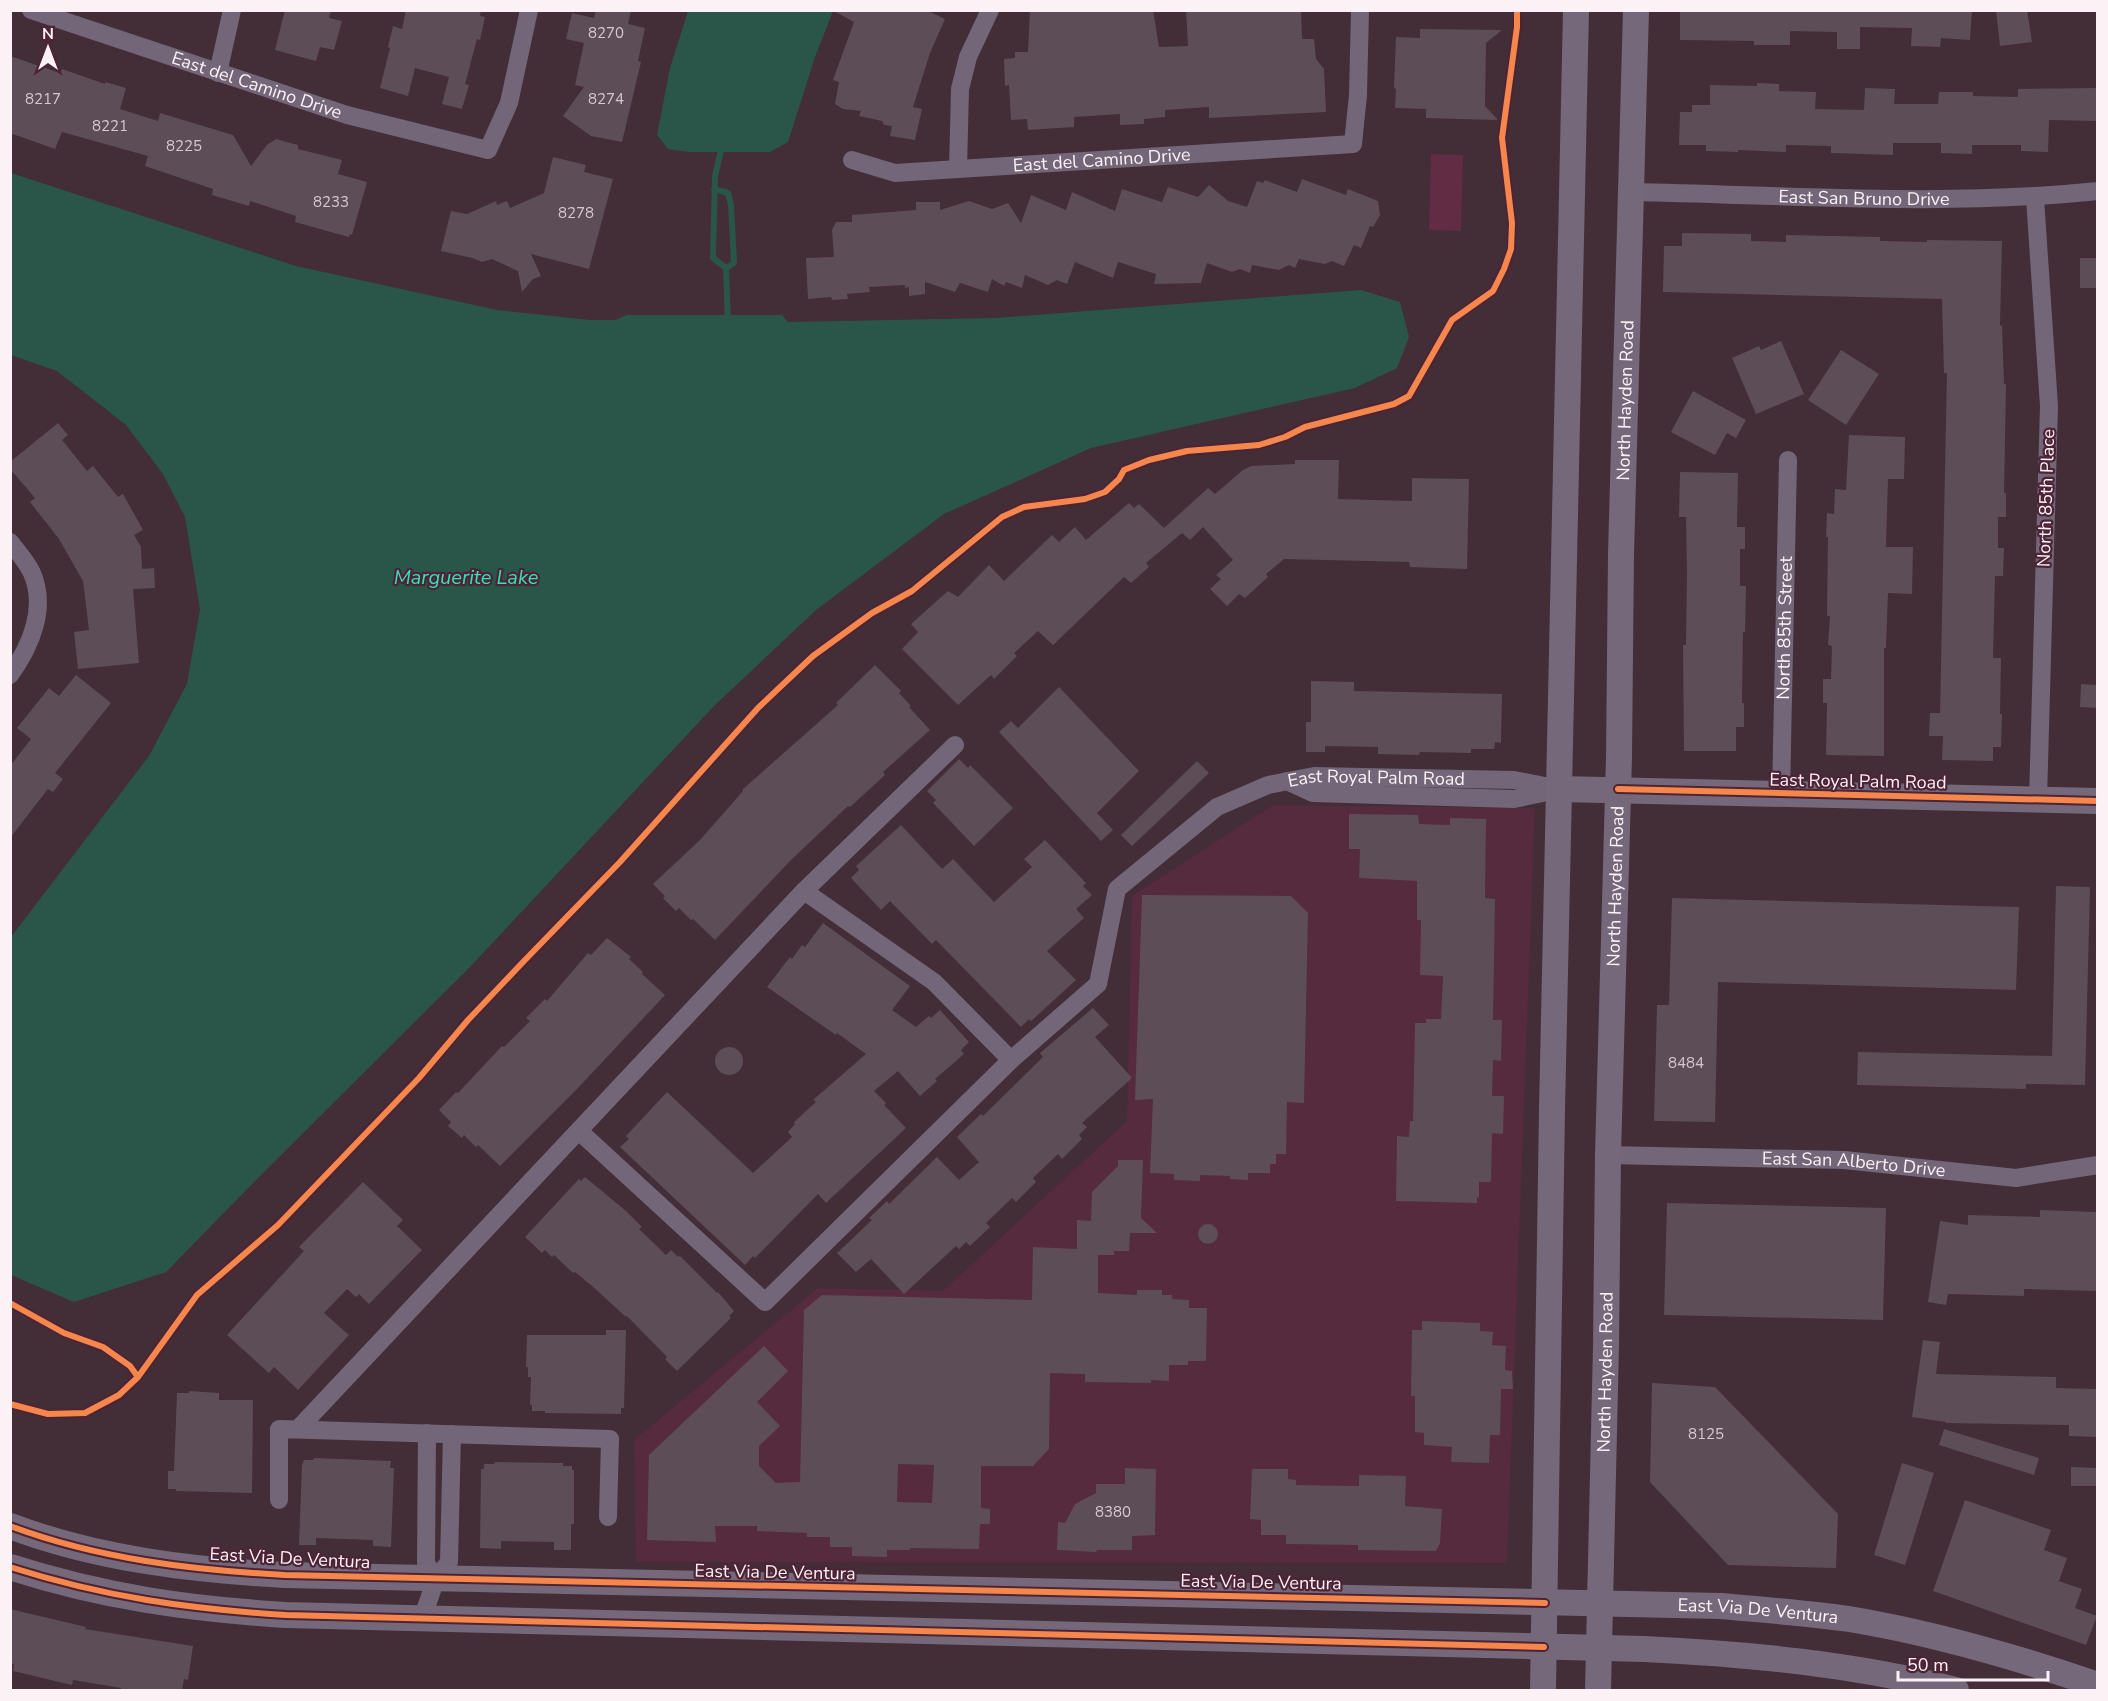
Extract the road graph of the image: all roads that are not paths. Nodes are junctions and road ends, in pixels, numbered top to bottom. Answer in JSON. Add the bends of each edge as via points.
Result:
{"nodes":[{"id":1,"x":31,"y":10,"type":"edge"},
{"id":2,"x":232,"y":10,"type":"edge"},
{"id":3,"x":529,"y":10,"type":"edge"},
{"id":4,"x":990,"y":10,"type":"edge"},
{"id":5,"x":1360,"y":10,"type":"edge"},
{"id":6,"x":1576,"y":10,"type":"edge"},
{"id":7,"x":1636,"y":10,"type":"edge"},
{"id":8,"x":218,"y":73,"type":"junction"},
{"id":9,"x":852,"y":160,"type":"dead end"},
{"id":10,"x":958,"y":169,"type":"junction"},
{"id":11,"x":2097,"y":191,"type":"edge"},
{"id":12,"x":1632,"y":192,"type":"junction"},
{"id":13,"x":2035,"y":198,"type":"junction"},
{"id":14,"x":1788,"y":460,"type":"dead end"},
{"id":15,"x":10,"y":542,"type":"edge"},
{"id":16,"x":10,"y":675,"type":"edge"},
{"id":17,"x":955,"y":745,"type":"dead end"},
{"id":18,"x":1560,"y":789,"type":"junction"},
{"id":19,"x":1618,"y":789,"type":"junction"},
{"id":20,"x":1781,"y":794,"type":"junction"},
{"id":21,"x":2038,"y":800,"type":"junction"},
{"id":22,"x":2097,"y":801,"type":"edge"},
{"id":23,"x":804,"y":891,"type":"junction"},
{"id":24,"x":1011,"y":1060,"type":"junction"},
{"id":25,"x":579,"y":1131,"type":"junction"},
{"id":26,"x":1608,"y":1155,"type":"junction"},
{"id":27,"x":2097,"y":1165,"type":"edge"},
{"id":28,"x":298,"y":1429,"type":"junction"},
{"id":29,"x":427,"y":1433,"type":"junction"},
{"id":30,"x":452,"y":1434,"type":"junction"},
{"id":31,"x":279,"y":1500,"type":"dead end"},
{"id":32,"x":608,"y":1517,"type":"dead end"},
{"id":33,"x":10,"y":1526,"type":"edge"},
{"id":34,"x":10,"y":1567,"type":"edge"},
{"id":35,"x":435,"y":1579,"type":"junction"},
{"id":36,"x":1545,"y":1603,"type":"junction"},
{"id":37,"x":1600,"y":1604,"type":"junction"},
{"id":38,"x":422,"y":1619,"type":"junction"},
{"id":39,"x":1544,"y":1647,"type":"junction"},
{"id":40,"x":1599,"y":1648,"type":"junction"},
{"id":41,"x":2097,"y":1685,"type":"edge"},
{"id":42,"x":1544,"y":1690,"type":"edge"},
{"id":43,"x":1598,"y":1690,"type":"edge"},
{"id":44,"x":1956,"y":1690,"type":"edge"}],
"edges":[{"from":1,"to":8,"type":"street","name":"East del Camino Drive"},
{"from":2,"to":8,"type":"street"},
{"from":3,"to":8,"type":"street","name":"East del Camino Drive","via":[[508,103],[488,150],[347,115]]},
{"from":4,"to":10,"type":"street","via":[[968,57],[960,89]]},
{"from":5,"to":10,"type":"street","name":"East del Camino Drive","via":[[1353,144]]},
{"from":6,"to":18,"type":"main road"},
{"from":7,"to":12,"type":"main road","name":"North Hayden Road"},
{"from":9,"to":10,"type":"street","name":"East del Camino Drive","via":[[895,174]]},
{"from":11,"to":13,"type":"street","name":"East San Bruno Drive"},
{"from":12,"to":13,"type":"street","name":"East San Bruno Drive","via":[[1919,201]]},
{"from":12,"to":19,"type":"main road","name":"North Hayden Road"},
{"from":13,"to":21,"type":"street","name":"North 85th Place","via":[[2049,406]]},
{"from":14,"to":20,"type":"street","name":"North 85th Street"},
{"from":15,"to":16,"type":"street","via":[[31,572],[37,591],[37,614],[29,645]]},
{"from":17,"to":23,"type":"street"},
{"from":18,"to":19,"type":"main road","name":"East Royal Palm Road"},
{"from":18,"to":24,"type":"street","name":"East Royal Palm Road","via":[[1514,780],[1314,776],[1268,785],[1217,807],[1117,889],[1098,984]]},
{"from":18,"to":36,"type":"main road"},
{"from":19,"to":20,"type":"main road","name":"East Royal Palm Road"},
{"from":19,"to":26,"type":"main road","name":"North Hayden Road"},
{"from":20,"to":21,"type":"main road","name":"East Royal Palm Road"},
{"from":21,"to":22,"type":"main road","name":"East Royal Palm Road"},
{"from":23,"to":24,"type":"street","via":[[934,982]]},
{"from":23,"to":25,"type":"street"},
{"from":24,"to":25,"type":"street","name":"East Royal Palm Road","via":[[765,1302]]},
{"from":25,"to":28,"type":"street"},
{"from":26,"to":27,"type":"street","name":"East San Alberto Drive","via":[[1844,1160],[2016,1178]]},
{"from":26,"to":37,"type":"main road","name":"North Hayden Road"},
{"from":28,"to":29,"type":"street"},
{"from":28,"to":31,"type":"street","via":[[279,1429]]},
{"from":29,"to":30,"type":"street"},
{"from":29,"to":35,"type":"street","via":[[426,1563]]},
{"from":30,"to":32,"type":"street","via":[[610,1439]]},
{"from":30,"to":35,"type":"street","via":[[449,1562]]},
{"from":33,"to":35,"type":"main road","name":"East Via De Ventura","via":[[94,1550],[195,1569]]},
{"from":34,"to":38,"type":"main road","via":[[95,1591],[182,1606],[286,1616]]},
{"from":35,"to":36,"type":"main road","name":"East Via De Ventura"},
{"from":35,"to":38,"type":"street"},
{"from":36,"to":37,"type":"main road","name":"East Via De Ventura"},
{"from":36,"to":39,"type":"main road"},
{"from":37,"to":40,"type":"main road","name":"North Hayden Road"},
{"from":37,"to":41,"type":"main road","name":"East Via De Ventura","via":[[1721,1606],[1849,1619],[1982,1648]]},
{"from":38,"to":39,"type":"main road"},
{"from":39,"to":40,"type":"main road"},
{"from":39,"to":42,"type":"main road"},
{"from":40,"to":43,"type":"main road","name":"North Hayden Road"},
{"from":40,"to":44,"type":"main road","via":[[1731,1653],[1793,1660]]}]}
